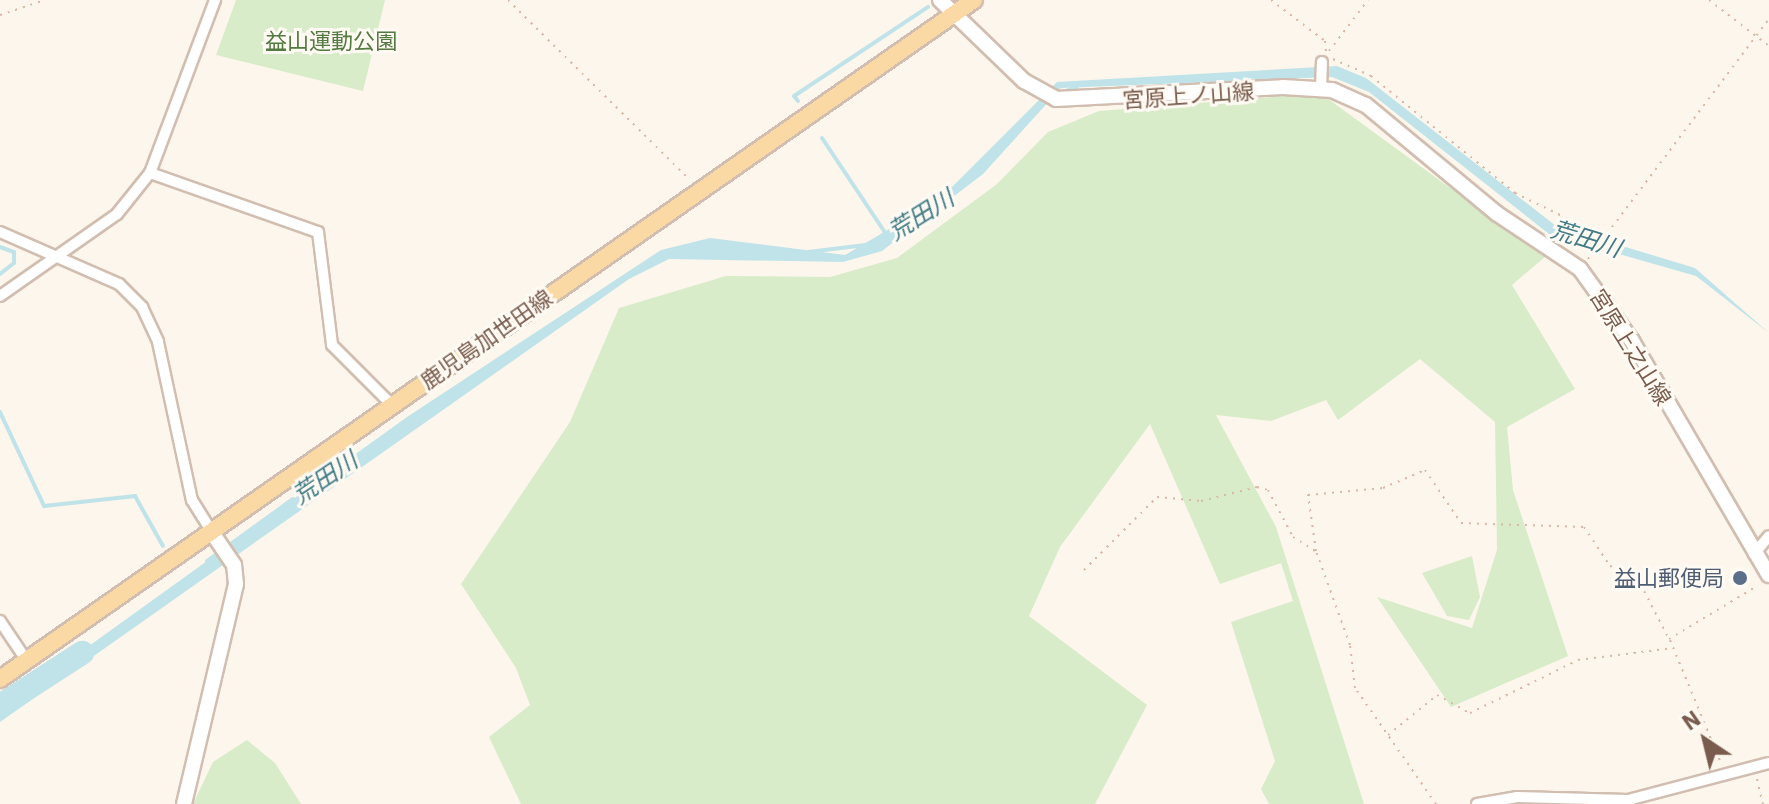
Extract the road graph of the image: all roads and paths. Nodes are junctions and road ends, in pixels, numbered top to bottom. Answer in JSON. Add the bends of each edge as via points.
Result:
{"nodes":[{"id":1,"x":45,"y":0,"type":"edge"},
{"id":2,"x":215,"y":0,"type":"edge"},
{"id":3,"x":508,"y":0,"type":"edge"},
{"id":4,"x":940,"y":0,"type":"edge"},
{"id":5,"x":974,"y":0,"type":"edge"},
{"id":6,"x":1271,"y":0,"type":"edge"},
{"id":7,"x":1368,"y":0,"type":"edge"},
{"id":8,"x":1709,"y":0,"type":"edge"},
{"id":9,"x":955,"y":14,"type":"junction"},
{"id":10,"x":0,"y":15,"type":"edge"},
{"id":11,"x":1769,"y":19,"type":"edge"},
{"id":12,"x":1756,"y":36,"type":"junction"},
{"id":13,"x":1769,"y":46,"type":"edge"},
{"id":14,"x":1324,"y":58,"type":"junction"},
{"id":15,"x":1321,"y":89,"type":"junction"},
{"id":16,"x":150,"y":173,"type":"junction"},
{"id":17,"x":697,"y":192,"type":"junction"},
{"id":18,"x":0,"y":232,"type":"edge"},
{"id":19,"x":1605,"y":237,"type":"junction"},
{"id":20,"x":58,"y":255,"type":"junction"},
{"id":21,"x":1590,"y":257,"type":"dead end"},
{"id":22,"x":0,"y":296,"type":"edge"},
{"id":23,"x":391,"y":404,"type":"junction"},
{"id":24,"x":211,"y":531,"type":"junction"},
{"id":25,"x":1769,"y":536,"type":"edge"},
{"id":26,"x":1316,"y":551,"type":"junction"},
{"id":27,"x":1754,"y":554,"type":"junction"},
{"id":28,"x":1084,"y":570,"type":"dead end"},
{"id":29,"x":1769,"y":577,"type":"edge"},
{"id":30,"x":0,"y":621,"type":"edge"},
{"id":31,"x":1669,"y":639,"type":"junction"},
{"id":32,"x":1673,"y":648,"type":"junction"},
{"id":33,"x":27,"y":661,"type":"junction"},
{"id":34,"x":0,"y":679,"type":"edge"},
{"id":35,"x":1387,"y":736,"type":"junction"},
{"id":36,"x":1769,"y":763,"type":"edge"},
{"id":37,"x":1754,"y":766,"type":"junction"},
{"id":38,"x":1725,"y":773,"type":"junction"},
{"id":39,"x":184,"y":804,"type":"edge"},
{"id":40,"x":1436,"y":804,"type":"edge"},
{"id":41,"x":1477,"y":804,"type":"edge"},
{"id":42,"x":1763,"y":804,"type":"edge"}],
"edges":[{"from":1,"to":10,"type":"path"},
{"from":2,"to":16,"type":"street"},
{"from":3,"to":17,"type":"path"},
{"from":4,"to":9,"type":"street"},
{"from":5,"to":9,"type":"main road","name":"鹿児島加世田線"},
{"from":6,"to":14,"type":"path","via":[[1325,41]]},
{"from":7,"to":14,"type":"path"},
{"from":8,"to":12,"type":"path"},
{"from":9,"to":15,"type":"street","name":"宮原上ノ山線","via":[[1024,81],[1056,99]]},
{"from":9,"to":17,"type":"main road","name":"鹿児島加世田線"},
{"from":11,"to":12,"type":"path"},
{"from":12,"to":13,"type":"path"},
{"from":12,"to":19,"type":"path"},
{"from":14,"to":15,"type":"street"},
{"from":14,"to":19,"type":"path","via":[[1371,76],[1515,193]]},
{"from":15,"to":27,"type":"street","name":"宮原上之山線","via":[[1366,105],[1496,213],[1580,269],[1632,341]]},
{"from":16,"to":20,"type":"street","via":[[117,214]]},
{"from":16,"to":23,"type":"street","via":[[318,232],[332,345]]},
{"from":17,"to":23,"type":"main road","name":"鹿児島加世田線"},
{"from":18,"to":20,"type":"street"},
{"from":19,"to":21,"type":"path"},
{"from":20,"to":22,"type":"street"},
{"from":20,"to":24,"type":"street","via":[[129,291],[151,323],[192,500]]},
{"from":23,"to":24,"type":"main road","name":"鹿児島加世田線"},
{"from":24,"to":33,"type":"main road","name":"鹿児島加世田線"},
{"from":24,"to":39,"type":"street","via":[[234,565],[236,584]]},
{"from":25,"to":27,"type":"street"},
{"from":26,"to":28,"type":"path","via":[[1293,537],[1268,490],[1257,487],[1201,501],[1157,497]]},
{"from":26,"to":31,"type":"path","via":[[1308,495],[1383,488],[1425,470],[1461,523],[1589,530],[1610,566],[1633,570]]},
{"from":26,"to":35,"type":"path","via":[[1350,645],[1355,688]]},
{"from":27,"to":29,"type":"street","name":"宮原上之山線"},
{"from":29,"to":31,"type":"path"},
{"from":30,"to":33,"type":"street"},
{"from":31,"to":32,"type":"path"},
{"from":32,"to":35,"type":"path","via":[[1578,660],[1470,713],[1437,695]]},
{"from":32,"to":38,"type":"path"},
{"from":33,"to":34,"type":"main road","name":"鹿児島加世田線"},
{"from":35,"to":40,"type":"path"},
{"from":36,"to":37,"type":"street"},
{"from":37,"to":38,"type":"street"},
{"from":37,"to":42,"type":"path"},
{"from":38,"to":41,"type":"street","via":[[1628,800],[1517,797]]}]}
